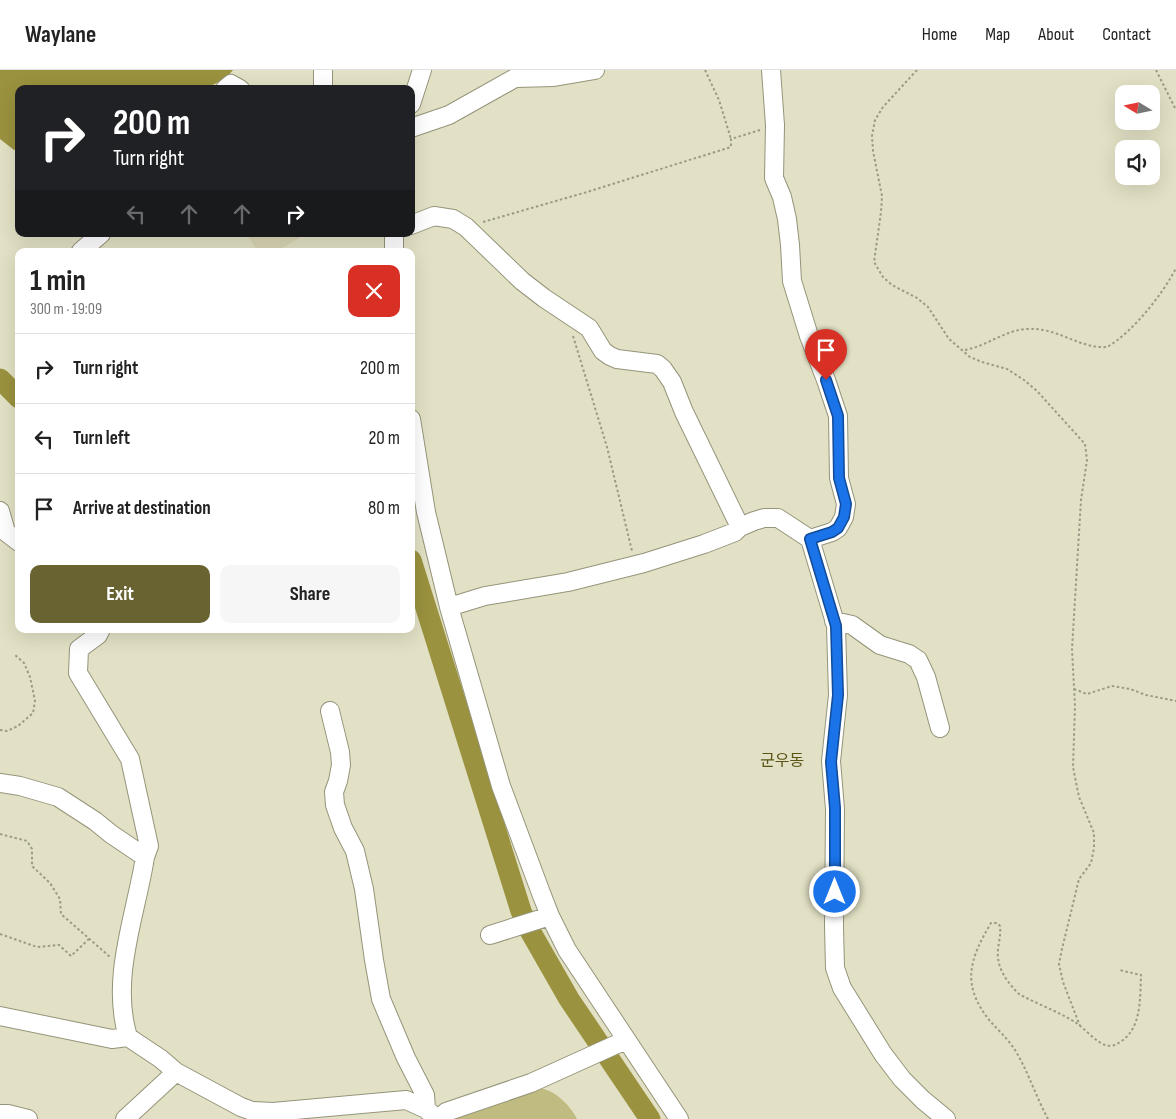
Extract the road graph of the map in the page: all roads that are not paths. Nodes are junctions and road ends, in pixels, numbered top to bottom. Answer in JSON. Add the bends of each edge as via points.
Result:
{"nodes":[{"id":1,"x":323,"y":70,"type":"edge"},
{"id":2,"x":422,"y":70,"type":"edge"},
{"id":3,"x":595,"y":70,"type":"edge"},
{"id":4,"x":770,"y":70,"type":"edge"},
{"id":5,"x":517,"y":74,"type":"edge"},
{"id":6,"x":323,"y":85,"type":"edge"},
{"id":7,"x":415,"y":92,"type":"edge"},
{"id":8,"x":415,"y":127,"type":"edge"},
{"id":9,"x":415,"y":223,"type":"edge"},
{"id":10,"x":97,"y":237,"type":"edge"},
{"id":11,"x":85,"y":248,"type":"edge"},
{"id":12,"x":415,"y":444,"type":"edge"},
{"id":13,"x":0,"y":511,"type":"edge"},
{"id":14,"x":740,"y":527,"type":"junction"},
{"id":15,"x":8,"y":536,"type":"edge"},
{"id":16,"x":810,"y":539,"type":"junction"},
{"id":17,"x":450,"y":607,"type":"junction"},
{"id":18,"x":834,"y":620,"type":"junction"},
{"id":19,"x":99,"y":633,"type":"edge"},
{"id":20,"x":330,"y":712,"type":"dead end"},
{"id":21,"x":940,"y":728,"type":"dead end"},
{"id":22,"x":0,"y":783,"type":"edge"},
{"id":23,"x":145,"y":856,"type":"junction"},
{"id":24,"x":545,"y":918,"type":"junction"},
{"id":25,"x":490,"y":935,"type":"dead end"},
{"id":26,"x":0,"y":1016,"type":"edge"},
{"id":27,"x":128,"y":1037,"type":"junction"},
{"id":28,"x":621,"y":1043,"type":"junction"},
{"id":29,"x":176,"y":1072,"type":"junction"},
{"id":30,"x":0,"y":1114,"type":"edge"},
{"id":31,"x":252,"y":1115,"type":"edge"},
{"id":32,"x":434,"y":1116,"type":"edge"},
{"id":33,"x":28,"y":1119,"type":"edge"},
{"id":34,"x":125,"y":1119,"type":"edge"},
{"id":35,"x":680,"y":1119,"type":"edge"},
{"id":36,"x":946,"y":1119,"type":"edge"}],
"edges":[{"from":1,"to":6,"type":"street"},
{"from":2,"to":7,"type":"street"},
{"from":3,"to":5,"type":"street","via":[[554,77]]},
{"from":4,"to":16,"type":"street","via":[[775,125],[774,178],[787,219],[792,281],[838,416],[839,478],[846,504],[838,528]]},
{"from":5,"to":8,"type":"street","via":[[449,115]]},
{"from":9,"to":14,"type":"street","via":[[434,216],[453,218],[522,281],[589,328],[603,351],[617,359],[657,364],[672,382]]},
{"from":10,"to":11,"type":"street"},
{"from":12,"to":17,"type":"street","via":[[426,512]]},
{"from":13,"to":15,"type":"street"},
{"from":14,"to":16,"type":"street","via":[[764,518],[778,518]]},
{"from":14,"to":17,"type":"street","via":[[704,544],[635,565],[568,582],[485,596]]},
{"from":16,"to":18,"type":"street"},
{"from":17,"to":24,"type":"street","via":[[501,786]]},
{"from":18,"to":21,"type":"street","via":[[852,625],[880,645],[918,660]]},
{"from":18,"to":36,"type":"street","via":[[838,695],[831,762],[835,808],[836,968],[842,988],[883,1054],[902,1079]]},
{"from":19,"to":23,"type":"street","via":[[79,649],[78,673],[130,759],[149,846]]},
{"from":20,"to":32,"type":"street","via":[[341,764],[334,792],[335,805],[355,850],[381,998]]},
{"from":22,"to":23,"type":"street","via":[[58,797]]},
{"from":23,"to":27,"type":"street","via":[[123,969],[122,1012]]},
{"from":24,"to":25,"type":"street"},
{"from":24,"to":28,"type":"street","via":[[568,950]]},
{"from":26,"to":27,"type":"street","via":[[112,1039]]},
{"from":27,"to":29,"type":"street"},
{"from":28,"to":32,"type":"street","via":[[531,1083]]},
{"from":28,"to":35,"type":"street"},
{"from":29,"to":31,"type":"street"},
{"from":29,"to":34,"type":"street"},
{"from":30,"to":33,"type":"street"},
{"from":31,"to":32,"type":"street","via":[[406,1100]]}]}
